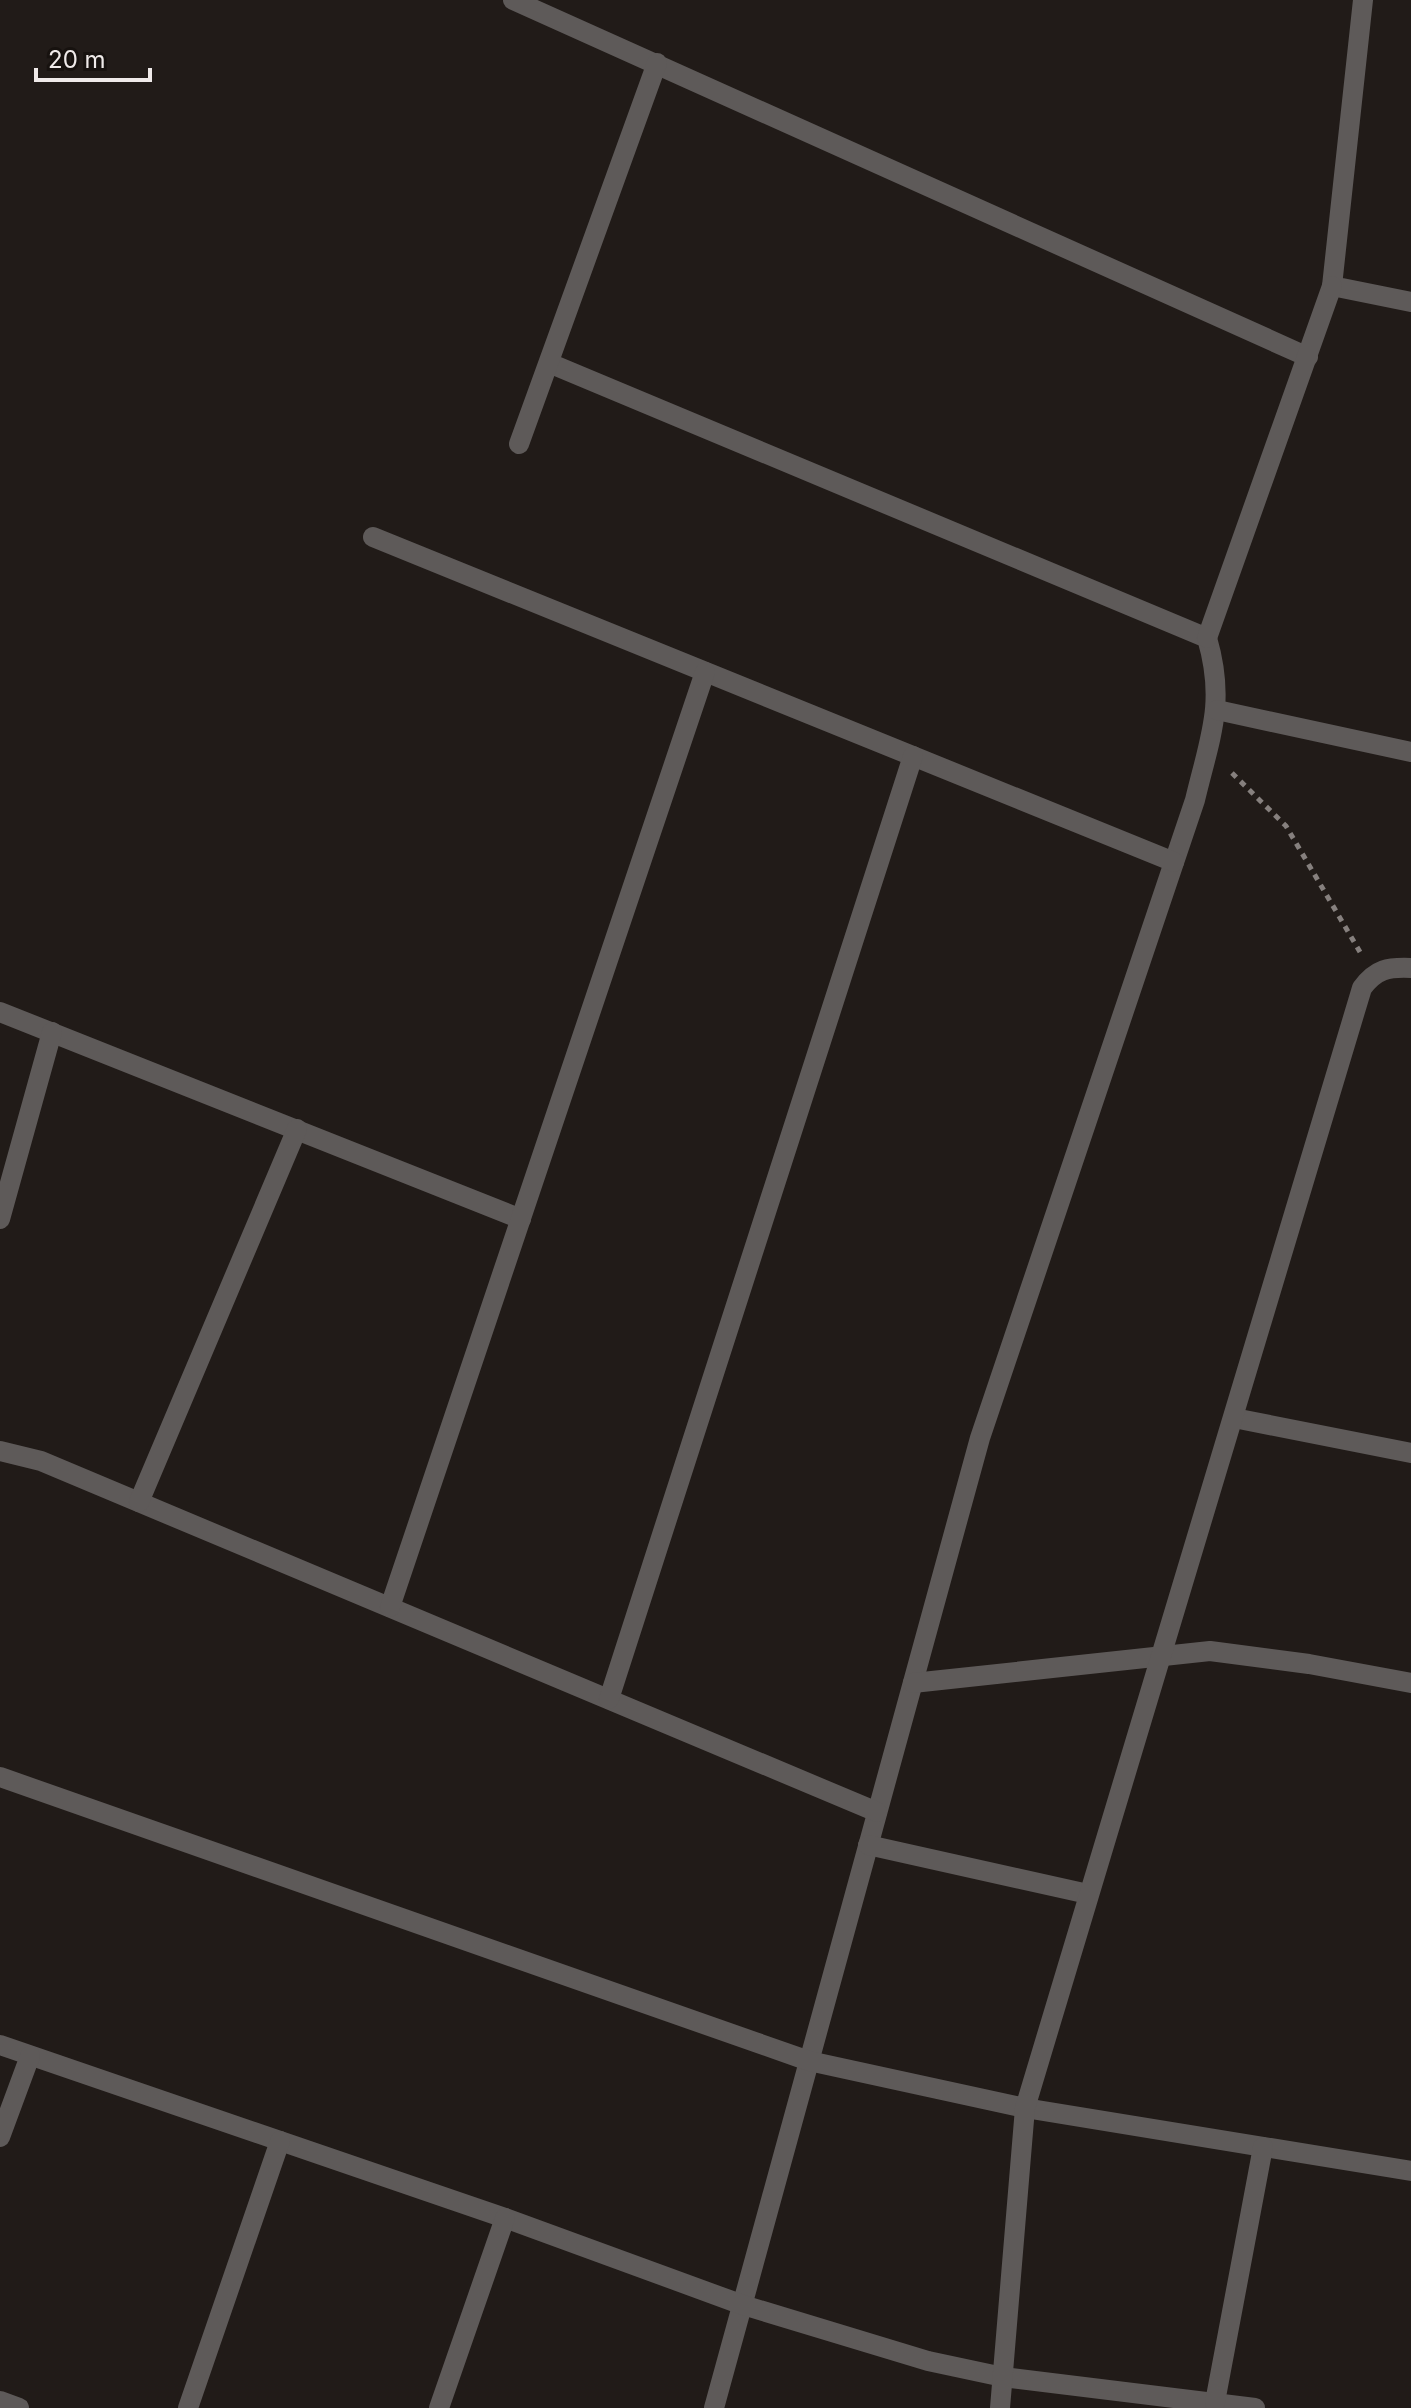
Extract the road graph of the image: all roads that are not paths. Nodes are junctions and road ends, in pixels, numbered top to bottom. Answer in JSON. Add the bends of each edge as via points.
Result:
{"nodes":[{"id":1,"x":513,"y":0,"type":"edge"},
{"id":2,"x":1363,"y":0,"type":"edge"},
{"id":3,"x":657,"y":63,"type":"junction"},
{"id":4,"x":1332,"y":286,"type":"junction"},
{"id":5,"x":1411,"y":302,"type":"edge"},
{"id":6,"x":1308,"y":357,"type":"junction"},
{"id":7,"x":549,"y":363,"type":"junction"},
{"id":8,"x":519,"y":444,"type":"dead end"},
{"id":9,"x":373,"y":537,"type":"dead end"},
{"id":10,"x":1207,"y":638,"type":"junction"},
{"id":11,"x":705,"y":672,"type":"junction"},
{"id":12,"x":1217,"y":710,"type":"junction"},
{"id":13,"x":1411,"y":752,"type":"edge"},
{"id":14,"x":913,"y":756,"type":"junction"},
{"id":15,"x":1174,"y":862,"type":"junction"},
{"id":16,"x":1411,"y":968,"type":"edge"},
{"id":17,"x":0,"y":1012,"type":"edge"},
{"id":18,"x":52,"y":1032,"type":"junction"},
{"id":19,"x":297,"y":1129,"type":"junction"},
{"id":20,"x":0,"y":1219,"type":"edge"},
{"id":21,"x":521,"y":1219,"type":"junction"},
{"id":22,"x":1234,"y":1418,"type":"junction"},
{"id":23,"x":0,"y":1451,"type":"edge"},
{"id":24,"x":1411,"y":1453,"type":"edge"},
{"id":25,"x":139,"y":1502,"type":"junction"},
{"id":26,"x":390,"y":1607,"type":"junction"},
{"id":27,"x":1159,"y":1653,"type":"junction"},
{"id":28,"x":913,"y":1683,"type":"junction"},
{"id":29,"x":1411,"y":1683,"type":"edge"},
{"id":30,"x":609,"y":1699,"type":"junction"},
{"id":31,"x":0,"y":1777,"type":"edge"},
{"id":32,"x":877,"y":1812,"type":"junction"},
{"id":33,"x":868,"y":1845,"type":"junction"},
{"id":34,"x":1088,"y":1894,"type":"junction"},
{"id":35,"x":0,"y":2045,"type":"edge"},
{"id":36,"x":30,"y":2056,"type":"junction"},
{"id":37,"x":809,"y":2061,"type":"junction"},
{"id":38,"x":1025,"y":2108,"type":"junction"},
{"id":39,"x":0,"y":2137,"type":"edge"},
{"id":40,"x":280,"y":2141,"type":"junction"},
{"id":41,"x":1263,"y":2147,"type":"junction"},
{"id":42,"x":1411,"y":2171,"type":"edge"},
{"id":43,"x":505,"y":2218,"type":"junction"},
{"id":44,"x":743,"y":2305,"type":"junction"},
{"id":45,"x":1003,"y":2377,"type":"junction"},
{"id":46,"x":0,"y":2401,"type":"edge"},
{"id":47,"x":1215,"y":2402,"type":"junction"},
{"id":48,"x":19,"y":2408,"type":"edge"},
{"id":49,"x":188,"y":2408,"type":"edge"},
{"id":50,"x":439,"y":2408,"type":"edge"},
{"id":51,"x":714,"y":2408,"type":"edge"},
{"id":52,"x":1000,"y":2408,"type":"edge"},
{"id":53,"x":1255,"y":2408,"type":"edge"}],
"edges":[{"from":1,"to":3,"type":"street"},
{"from":2,"to":4,"type":"street"},
{"from":3,"to":6,"type":"street"},
{"from":3,"to":7,"type":"street"},
{"from":4,"to":5,"type":"street"},
{"from":4,"to":6,"type":"street"},
{"from":6,"to":10,"type":"street"},
{"from":7,"to":8,"type":"street"},
{"from":7,"to":10,"type":"street"},
{"from":9,"to":11,"type":"street"},
{"from":10,"to":12,"type":"street","via":[[1218,673]]},
{"from":11,"to":14,"type":"street"},
{"from":11,"to":21,"type":"street"},
{"from":12,"to":13,"type":"street"},
{"from":12,"to":15,"type":"street"},
{"from":14,"to":15,"type":"street"},
{"from":14,"to":30,"type":"street"},
{"from":15,"to":28,"type":"street","via":[[980,1438]]},
{"from":16,"to":22,"type":"street","via":[[1387,967],[1372,974],[1362,988]]},
{"from":17,"to":18,"type":"street"},
{"from":18,"to":19,"type":"street"},
{"from":18,"to":20,"type":"street"},
{"from":19,"to":21,"type":"street"},
{"from":19,"to":25,"type":"street"},
{"from":21,"to":26,"type":"street"},
{"from":22,"to":24,"type":"street"},
{"from":22,"to":27,"type":"street"},
{"from":23,"to":25,"type":"street","via":[[41,1461]]},
{"from":25,"to":26,"type":"street"},
{"from":26,"to":30,"type":"street"},
{"from":27,"to":28,"type":"street"},
{"from":27,"to":29,"type":"street","via":[[1210,1651]]},
{"from":27,"to":34,"type":"street"},
{"from":28,"to":32,"type":"street"},
{"from":30,"to":32,"type":"street"},
{"from":31,"to":37,"type":"street"},
{"from":32,"to":33,"type":"street"},
{"from":33,"to":34,"type":"street"},
{"from":33,"to":37,"type":"street"},
{"from":34,"to":38,"type":"street"},
{"from":35,"to":36,"type":"street"},
{"from":36,"to":39,"type":"street"},
{"from":36,"to":40,"type":"street"},
{"from":37,"to":38,"type":"street"},
{"from":37,"to":44,"type":"street"},
{"from":38,"to":41,"type":"street"},
{"from":38,"to":45,"type":"street"},
{"from":40,"to":43,"type":"street"},
{"from":40,"to":49,"type":"street"},
{"from":41,"to":42,"type":"street"},
{"from":41,"to":47,"type":"street"},
{"from":43,"to":44,"type":"street"},
{"from":43,"to":50,"type":"street"},
{"from":44,"to":45,"type":"street","via":[[928,2361]]},
{"from":44,"to":51,"type":"street"},
{"from":45,"to":47,"type":"street"},
{"from":45,"to":52,"type":"street"},
{"from":46,"to":48,"type":"street"},
{"from":47,"to":53,"type":"street"}]}
